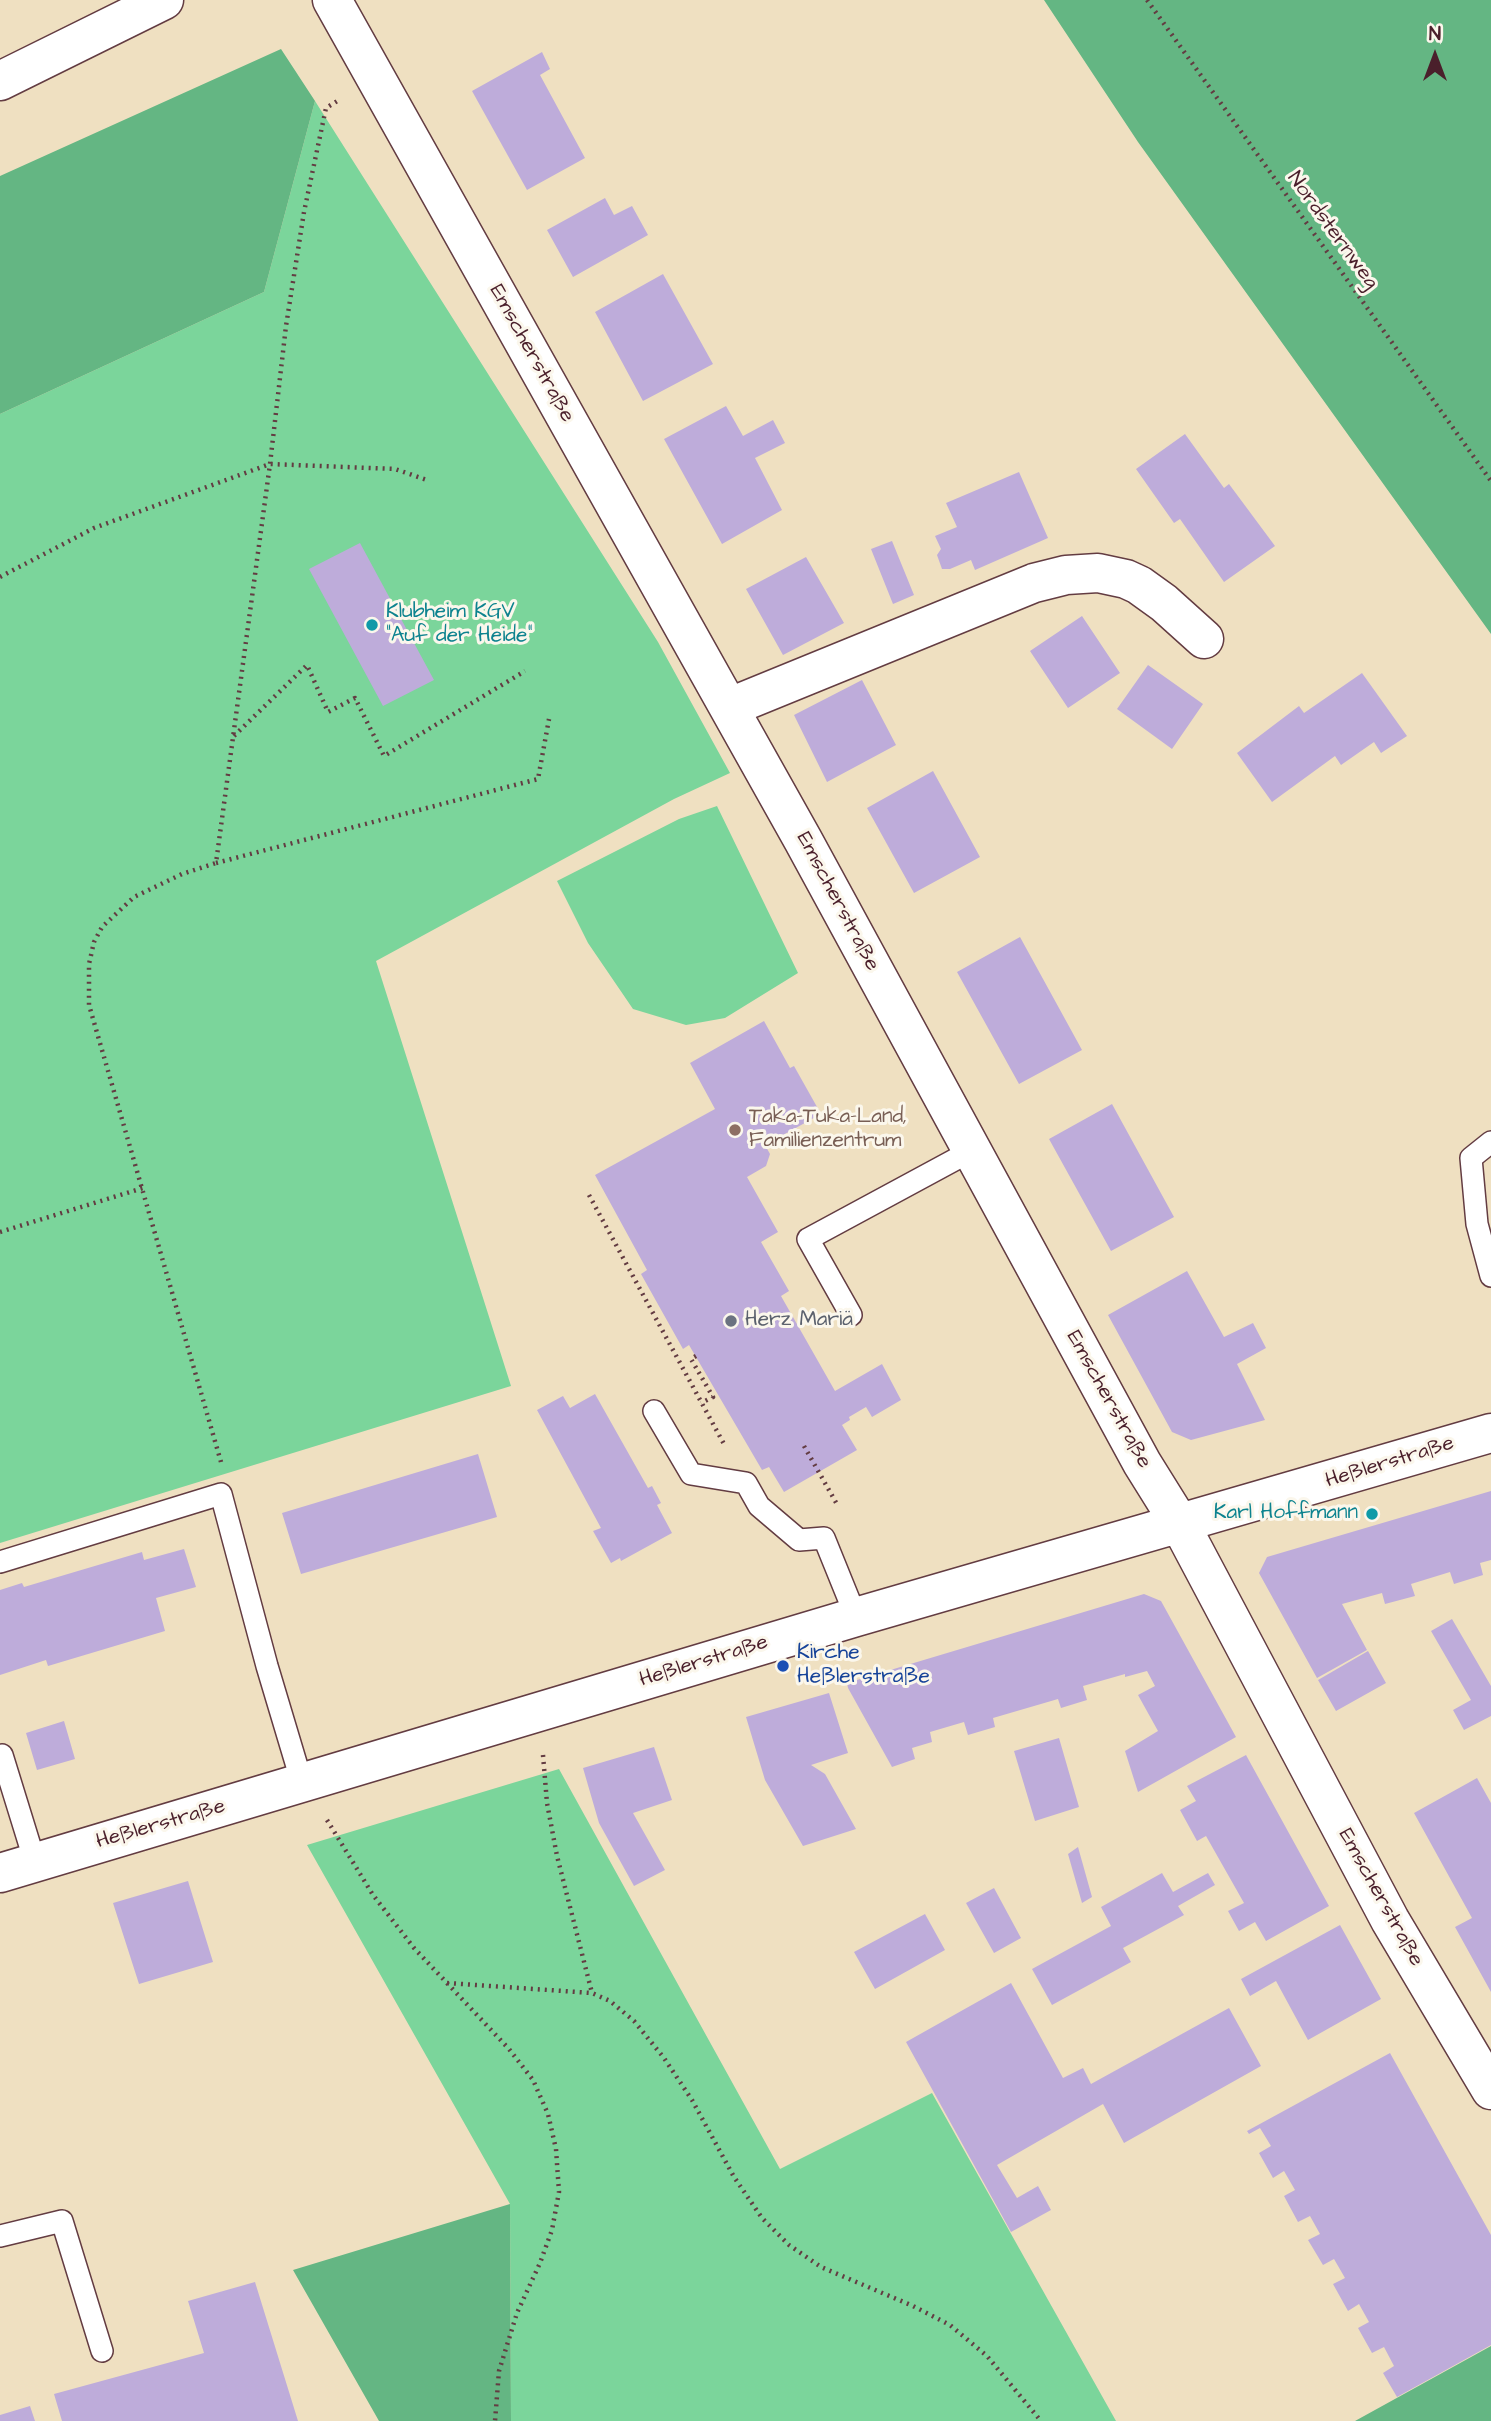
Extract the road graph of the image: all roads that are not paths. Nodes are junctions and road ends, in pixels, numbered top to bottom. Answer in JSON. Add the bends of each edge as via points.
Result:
{"nodes":[{"id":1,"x":164,"y":0,"type":"edge"},
{"id":2,"x":332,"y":0,"type":"edge"},
{"id":3,"x":0,"y":81,"type":"edge"},
{"id":4,"x":1205,"y":639,"type":"dead end"},
{"id":5,"x":730,"y":707,"type":"junction"},
{"id":6,"x":1491,"y":1142,"type":"edge"},
{"id":7,"x":971,"y":1151,"type":"junction"},
{"id":8,"x":1491,"y":1276,"type":"edge"},
{"id":9,"x":851,"y":1315,"type":"dead end"},
{"id":10,"x":654,"y":1411,"type":"dead end"},
{"id":11,"x":1491,"y":1433,"type":"edge"},
{"id":12,"x":1180,"y":1524,"type":"junction"},
{"id":13,"x":0,"y":1562,"type":"edge"},
{"id":14,"x":856,"y":1617,"type":"junction"},
{"id":15,"x":2,"y":1755,"type":"dead end"},
{"id":16,"x":302,"y":1783,"type":"junction"},
{"id":17,"x":17,"y":1868,"type":"edge"},
{"id":18,"x":1491,"y":2090,"type":"edge"},
{"id":19,"x":0,"y":2236,"type":"edge"},
{"id":20,"x":102,"y":2351,"type":"dead end"}],
"edges":[{"from":1,"to":3,"type":"main road"},
{"from":2,"to":5,"type":"main road","name":"Emscherstraße"},
{"from":4,"to":5,"type":"main road","via":[[1139,585],[1105,574],[1066,575],[1034,583]]},
{"from":5,"to":7,"type":"main road","name":"Emscherstraße"},
{"from":6,"to":8,"type":"lane","via":[[1471,1158],[1477,1224]]},
{"from":7,"to":9,"type":"lane","via":[[808,1238]]},
{"from":7,"to":12,"type":"main road","name":"Emscherstraße"},
{"from":10,"to":14,"type":"lane","via":[[691,1474],[746,1483],[760,1506],[799,1540],[824,1538]]},
{"from":11,"to":12,"type":"main road","name":"Heßlerstraße"},
{"from":12,"to":14,"type":"main road","name":"Heßlerstraße"},
{"from":12,"to":18,"type":"main road","name":"Emscherstraße","via":[[1390,1920]]},
{"from":13,"to":16,"type":"lane","via":[[220,1494]]},
{"from":14,"to":16,"type":"main road","name":"Heßlerstraße"},
{"from":15,"to":17,"type":"lane"},
{"from":16,"to":17,"type":"main road","name":"Heßlerstraße"},
{"from":19,"to":20,"type":"lane","via":[[62,2221]]}]}
